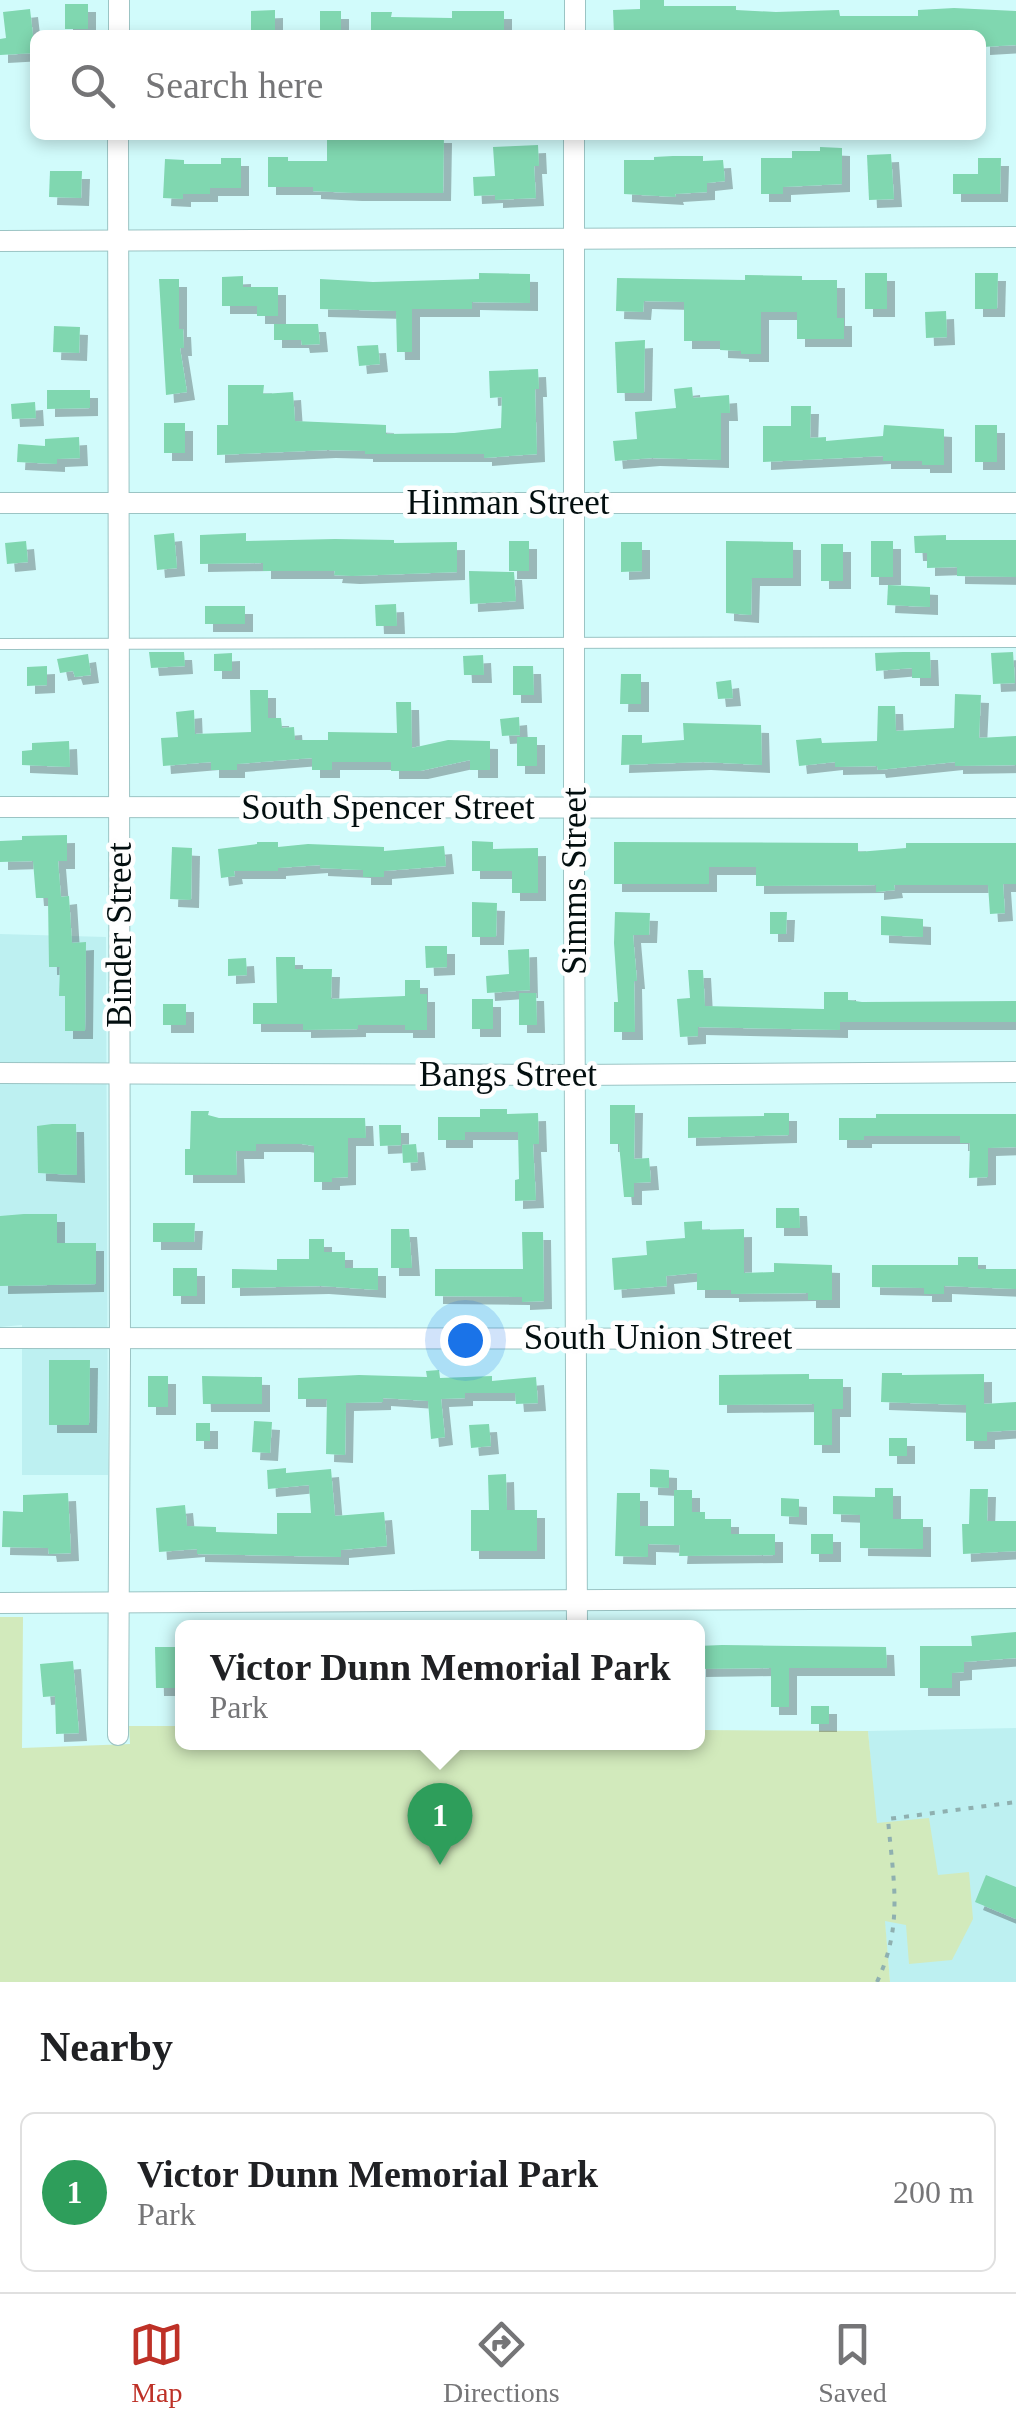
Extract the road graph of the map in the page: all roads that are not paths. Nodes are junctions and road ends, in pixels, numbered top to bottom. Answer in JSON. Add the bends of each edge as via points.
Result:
{"nodes":[{"id":1,"x":119,"y":0,"type":"edge"},
{"id":2,"x":575,"y":0,"type":"edge"},
{"id":3,"x":118,"y":30,"type":"edge"},
{"id":4,"x":575,"y":30,"type":"edge"},
{"id":5,"x":118,"y":140,"type":"edge"},
{"id":6,"x":574,"y":140,"type":"edge"},
{"id":7,"x":573,"y":236,"type":"junction"},
{"id":8,"x":1016,"y":237,"type":"edge"},
{"id":9,"x":118,"y":239,"type":"junction"},
{"id":10,"x":0,"y":240,"type":"edge"},
{"id":11,"x":574,"y":501,"type":"junction"},
{"id":12,"x":0,"y":502,"type":"edge"},
{"id":13,"x":118,"y":502,"type":"junction"},
{"id":14,"x":1016,"y":503,"type":"edge"},
{"id":15,"x":575,"y":642,"type":"junction"},
{"id":16,"x":1016,"y":642,"type":"edge"},
{"id":17,"x":0,"y":644,"type":"edge"},
{"id":18,"x":119,"y":644,"type":"junction"},
{"id":19,"x":118,"y":806,"type":"junction"},
{"id":20,"x":0,"y":807,"type":"edge"},
{"id":21,"x":576,"y":808,"type":"junction"},
{"id":22,"x":1016,"y":808,"type":"edge"},
{"id":23,"x":1016,"y":1072,"type":"edge"},
{"id":24,"x":0,"y":1073,"type":"edge"},
{"id":25,"x":119,"y":1074,"type":"junction"},
{"id":26,"x":572,"y":1075,"type":"junction"},
{"id":27,"x":120,"y":1336,"type":"junction"},
{"id":28,"x":574,"y":1336,"type":"junction"},
{"id":29,"x":0,"y":1338,"type":"edge"},
{"id":30,"x":1016,"y":1339,"type":"edge"},
{"id":31,"x":1016,"y":1598,"type":"edge"},
{"id":32,"x":577,"y":1599,"type":"junction"},
{"id":33,"x":119,"y":1602,"type":"junction"},
{"id":34,"x":0,"y":1603,"type":"edge"},
{"id":35,"x":577,"y":1620,"type":"edge"},
{"id":36,"x":118,"y":1734,"type":"dead end"}],
"edges":[{"from":1,"to":3,"type":"street"},
{"from":2,"to":4,"type":"street"},
{"from":5,"to":9,"type":"street","name":"Binder Street"},
{"from":6,"to":7,"type":"street","name":"Simms Street"},
{"from":7,"to":8,"type":"street"},
{"from":7,"to":9,"type":"street"},
{"from":7,"to":11,"type":"street","name":"Simms Street"},
{"from":9,"to":10,"type":"street"},
{"from":9,"to":13,"type":"street","name":"Binder Street"},
{"from":11,"to":13,"type":"street","name":"Hinman Street"},
{"from":11,"to":14,"type":"street","name":"Hinman Street"},
{"from":11,"to":15,"type":"street","name":"Simms Street"},
{"from":12,"to":13,"type":"street","name":"Hinman Street"},
{"from":13,"to":18,"type":"street","name":"Binder Street"},
{"from":15,"to":16,"type":"lane"},
{"from":15,"to":18,"type":"lane"},
{"from":15,"to":21,"type":"street","name":"Simms Street"},
{"from":17,"to":18,"type":"lane"},
{"from":18,"to":19,"type":"street","name":"Binder Street"},
{"from":19,"to":20,"type":"street","name":"South Spencer Street"},
{"from":19,"to":21,"type":"street","name":"South Spencer Street"},
{"from":19,"to":25,"type":"street","name":"Binder Street"},
{"from":21,"to":22,"type":"street","name":"South Spencer Street"},
{"from":21,"to":26,"type":"street","name":"Simms Street"},
{"from":23,"to":26,"type":"street","name":"Bangs Street"},
{"from":24,"to":25,"type":"street","name":"Bangs Street"},
{"from":25,"to":26,"type":"street","name":"Bangs Street"},
{"from":25,"to":27,"type":"street","name":"Binder Street"},
{"from":26,"to":28,"type":"street","name":"Simms Street"},
{"from":27,"to":28,"type":"street","name":"South Union Street"},
{"from":27,"to":29,"type":"street","name":"South Union Street"},
{"from":27,"to":33,"type":"street","name":"Binder Street"},
{"from":28,"to":30,"type":"street","name":"South Union Street"},
{"from":28,"to":32,"type":"street","name":"Simms Street"},
{"from":31,"to":32,"type":"street"},
{"from":32,"to":33,"type":"street"},
{"from":32,"to":35,"type":"street","name":"Simms Street"},
{"from":33,"to":34,"type":"street"},
{"from":33,"to":36,"type":"street","name":"Binder Street"}]}
